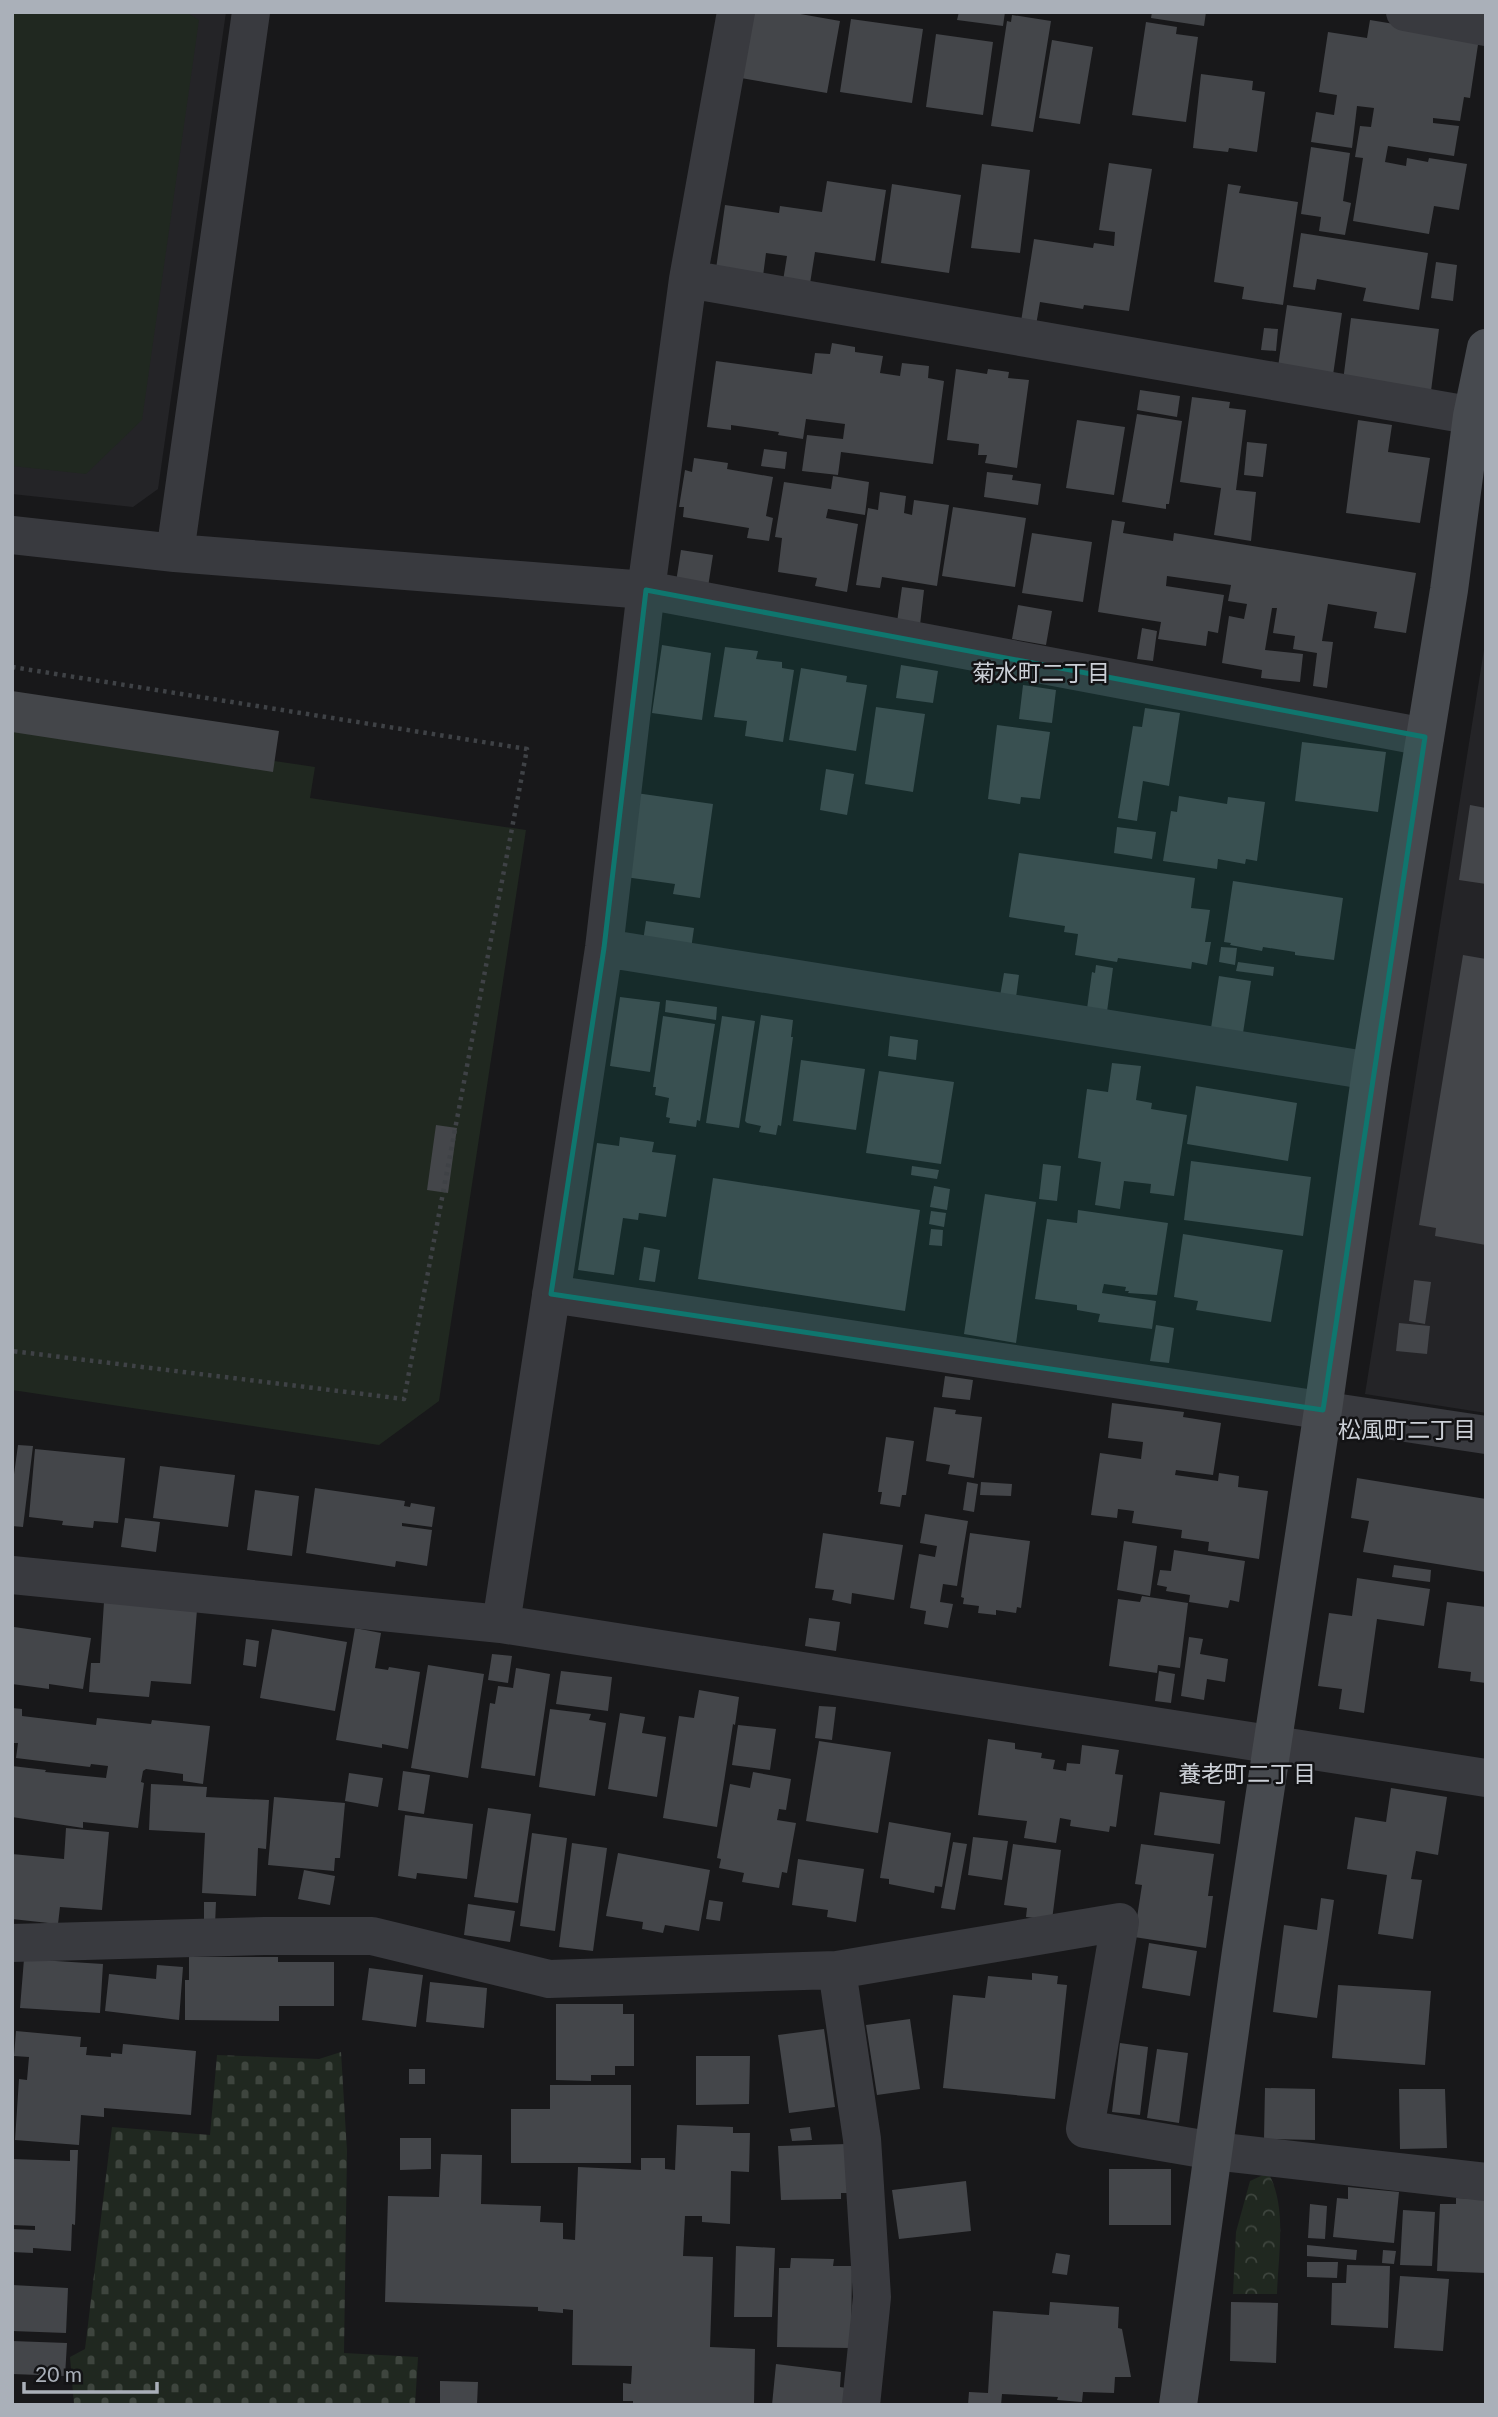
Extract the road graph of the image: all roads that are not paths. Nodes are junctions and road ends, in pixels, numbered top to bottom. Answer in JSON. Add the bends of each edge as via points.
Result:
{"nodes":[{"id":1,"x":251,"y":12,"type":"edge"},
{"id":2,"x":736,"y":12,"type":"edge"},
{"id":3,"x":1405,"y":12,"type":"edge"},
{"id":4,"x":1486,"y":27,"type":"edge"},
{"id":5,"x":688,"y":279,"type":"junction"},
{"id":6,"x":1486,"y":348,"type":"edge"},
{"id":7,"x":1479,"y":417,"type":"edge"},
{"id":8,"x":12,"y":535,"type":"edge"},
{"id":9,"x":175,"y":553,"type":"junction"},
{"id":10,"x":646,"y":590,"type":"junction"},
{"id":11,"x":1425,"y":737,"type":"junction"},
{"id":12,"x":604,"y":948,"type":"junction"},
{"id":13,"x":1371,"y":1071,"type":"junction"},
{"id":14,"x":551,"y":1294,"type":"junction"},
{"id":15,"x":1323,"y":1410,"type":"junction"},
{"id":16,"x":1486,"y":1435,"type":"edge"},
{"id":17,"x":12,"y":1575,"type":"edge"},
{"id":18,"x":501,"y":1624,"type":"junction"},
{"id":19,"x":1271,"y":1744,"type":"junction"},
{"id":20,"x":1486,"y":1778,"type":"edge"},
{"id":21,"x":12,"y":1943,"type":"edge"},
{"id":22,"x":837,"y":1970,"type":"junction"},
{"id":23,"x":1214,"y":2151,"type":"junction"},
{"id":24,"x":1486,"y":2182,"type":"edge"},
{"id":25,"x":861,"y":2405,"type":"edge"},
{"id":26,"x":1178,"y":2405,"type":"edge"}],
"edges":[{"from":1,"to":9,"type":"street"},
{"from":2,"to":5,"type":"street"},
{"from":3,"to":4,"type":"street"},
{"from":5,"to":7,"type":"street"},
{"from":5,"to":10,"type":"street"},
{"from":6,"to":7,"type":"street"},
{"from":7,"to":11,"type":"street"},
{"from":8,"to":9,"type":"street"},
{"from":9,"to":10,"type":"street"},
{"from":10,"to":11,"type":"street"},
{"from":10,"to":12,"type":"street"},
{"from":11,"to":13,"type":"street"},
{"from":12,"to":13,"type":"street"},
{"from":12,"to":14,"type":"street"},
{"from":13,"to":15,"type":"street"},
{"from":14,"to":15,"type":"street"},
{"from":14,"to":18,"type":"street"},
{"from":15,"to":16,"type":"street"},
{"from":15,"to":19,"type":"street"},
{"from":17,"to":18,"type":"street"},
{"from":18,"to":19,"type":"street"},
{"from":19,"to":20,"type":"street"},
{"from":19,"to":23,"type":"street"},
{"from":21,"to":22,"type":"street","via":[[372,1936],[549,1979]]},
{"from":22,"to":23,"type":"street","via":[[1120,1922],[1085,2130]]},
{"from":22,"to":25,"type":"street","via":[[862,2139],[872,2297]]},
{"from":23,"to":24,"type":"street"},
{"from":23,"to":26,"type":"street"}]}
